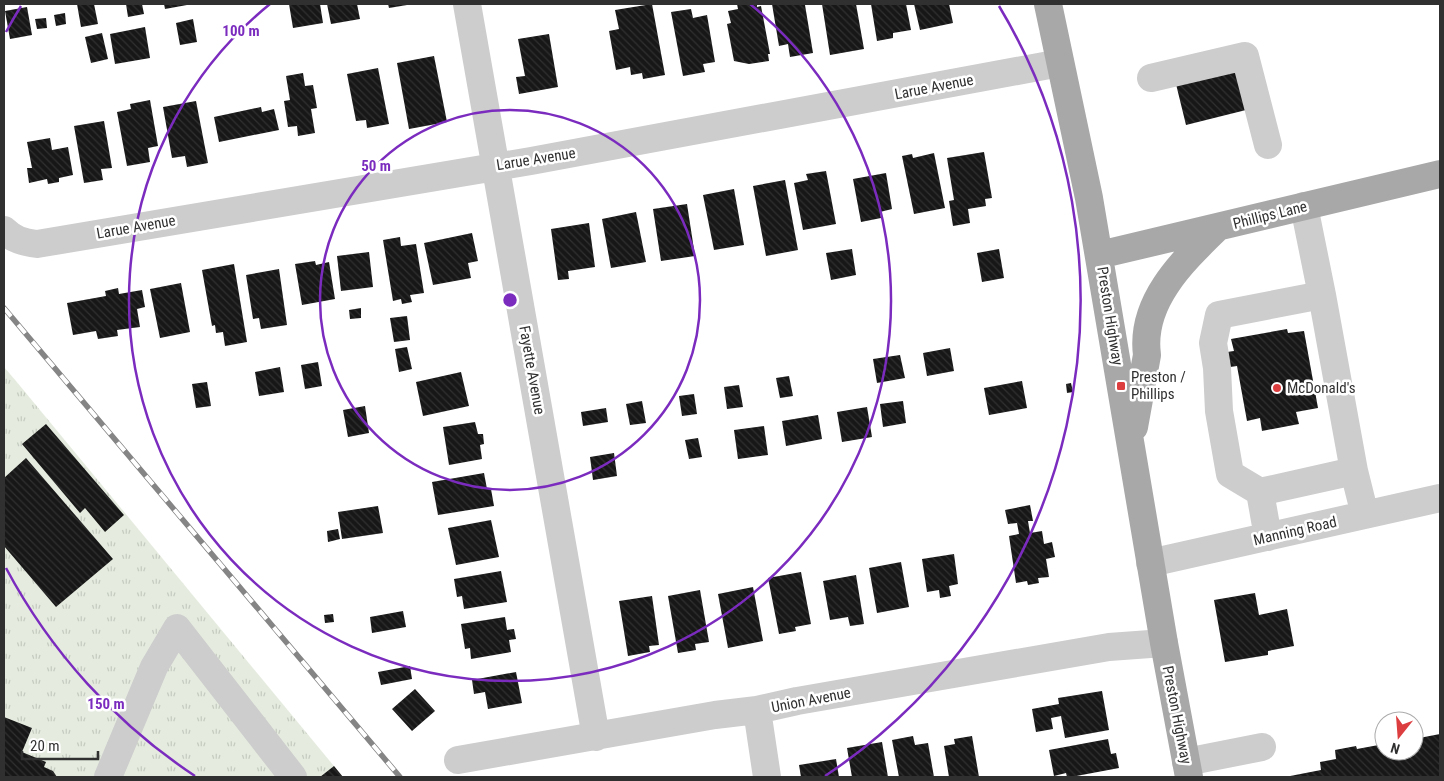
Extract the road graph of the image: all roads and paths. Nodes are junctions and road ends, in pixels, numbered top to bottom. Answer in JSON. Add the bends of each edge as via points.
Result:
{"nodes":[{"id":1,"x":466,"y":4,"type":"edge"},
{"id":2,"x":1048,"y":4,"type":"edge"},
{"id":3,"x":1060,"y":63,"type":"junction"},
{"id":4,"x":1151,"y":78,"type":"dead end"},
{"id":5,"x":1268,"y":145,"type":"dead end"},
{"id":6,"x":496,"y":166,"type":"junction"},
{"id":7,"x":1440,"y":174,"type":"edge"},
{"id":8,"x":1304,"y":206,"type":"junction"},
{"id":9,"x":1218,"y":228,"type":"junction"},
{"id":10,"x":8,"y":234,"type":"edge"},
{"id":11,"x":1099,"y":255,"type":"junction"},
{"id":12,"x":1322,"y":295,"type":"junction"},
{"id":13,"x":1131,"y":446,"type":"junction"},
{"id":14,"x":1354,"y":471,"type":"junction"},
{"id":15,"x":1260,"y":492,"type":"junction"},
{"id":16,"x":1440,"y":498,"type":"edge"},
{"id":17,"x":1365,"y":515,"type":"junction"},
{"id":18,"x":1268,"y":537,"type":"junction"},
{"id":19,"x":1150,"y":563,"type":"junction"},
{"id":20,"x":1164,"y":643,"type":"junction"},
{"id":21,"x":758,"y":710,"type":"junction"},
{"id":22,"x":596,"y":737,"type":"junction"},
{"id":23,"x":1262,"y":747,"type":"dead end"},
{"id":24,"x":458,"y":760,"type":"dead end"},
{"id":25,"x":1188,"y":770,"type":"edge"},
{"id":26,"x":288,"y":771,"type":"edge"},
{"id":27,"x":108,"y":777,"type":"edge"},
{"id":28,"x":767,"y":777,"type":"edge"}],
"edges":[{"from":1,"to":6,"type":"street","name":"Fayette Avenue"},
{"from":2,"to":3,"type":"main road","name":"Preston Highway"},
{"from":3,"to":6,"type":"street","name":"Larue Avenue"},
{"from":3,"to":11,"type":"main road","name":"Preston Highway"},
{"from":4,"to":5,"type":"street","via":[[1245,56]]},
{"from":6,"to":10,"type":"street","name":"Larue Avenue","via":[[37,244],[20,242]]},
{"from":6,"to":22,"type":"street","name":"Fayette Avenue"},
{"from":7,"to":8,"type":"main road","name":"Phillips Lane"},
{"from":8,"to":9,"type":"main road","name":"Phillips Lane"},
{"from":8,"to":12,"type":"street"},
{"from":9,"to":11,"type":"main road","name":"Phillips Lane"},
{"from":9,"to":13,"type":"main road","via":[[1187,258],[1156,300],[1148,321],[1148,356]]},
{"from":11,"to":13,"type":"main road","name":"Preston Highway"},
{"from":12,"to":14,"type":"street"},
{"from":12,"to":15,"type":"street","via":[[1219,315],[1213,343],[1219,411],[1230,474]]},
{"from":13,"to":19,"type":"main road","name":"Preston Highway"},
{"from":14,"to":15,"type":"street"},
{"from":14,"to":17,"type":"street"},
{"from":15,"to":18,"type":"street"},
{"from":16,"to":17,"type":"street","name":"Manning Road"},
{"from":17,"to":18,"type":"street","name":"Manning Road"},
{"from":18,"to":19,"type":"street","name":"Manning Road"},
{"from":19,"to":20,"type":"main road","name":"Preston Highway"},
{"from":20,"to":21,"type":"street","name":"Union Avenue","via":[[1109,647]]},
{"from":20,"to":25,"type":"main road","name":"Preston Highway"},
{"from":21,"to":22,"type":"street","name":"Union Avenue"},
{"from":21,"to":28,"type":"street"},
{"from":22,"to":24,"type":"street","name":"Union Avenue"},
{"from":23,"to":25,"type":"street"},
{"from":26,"to":27,"type":"street","via":[[177,628],[154,667]]}]}
